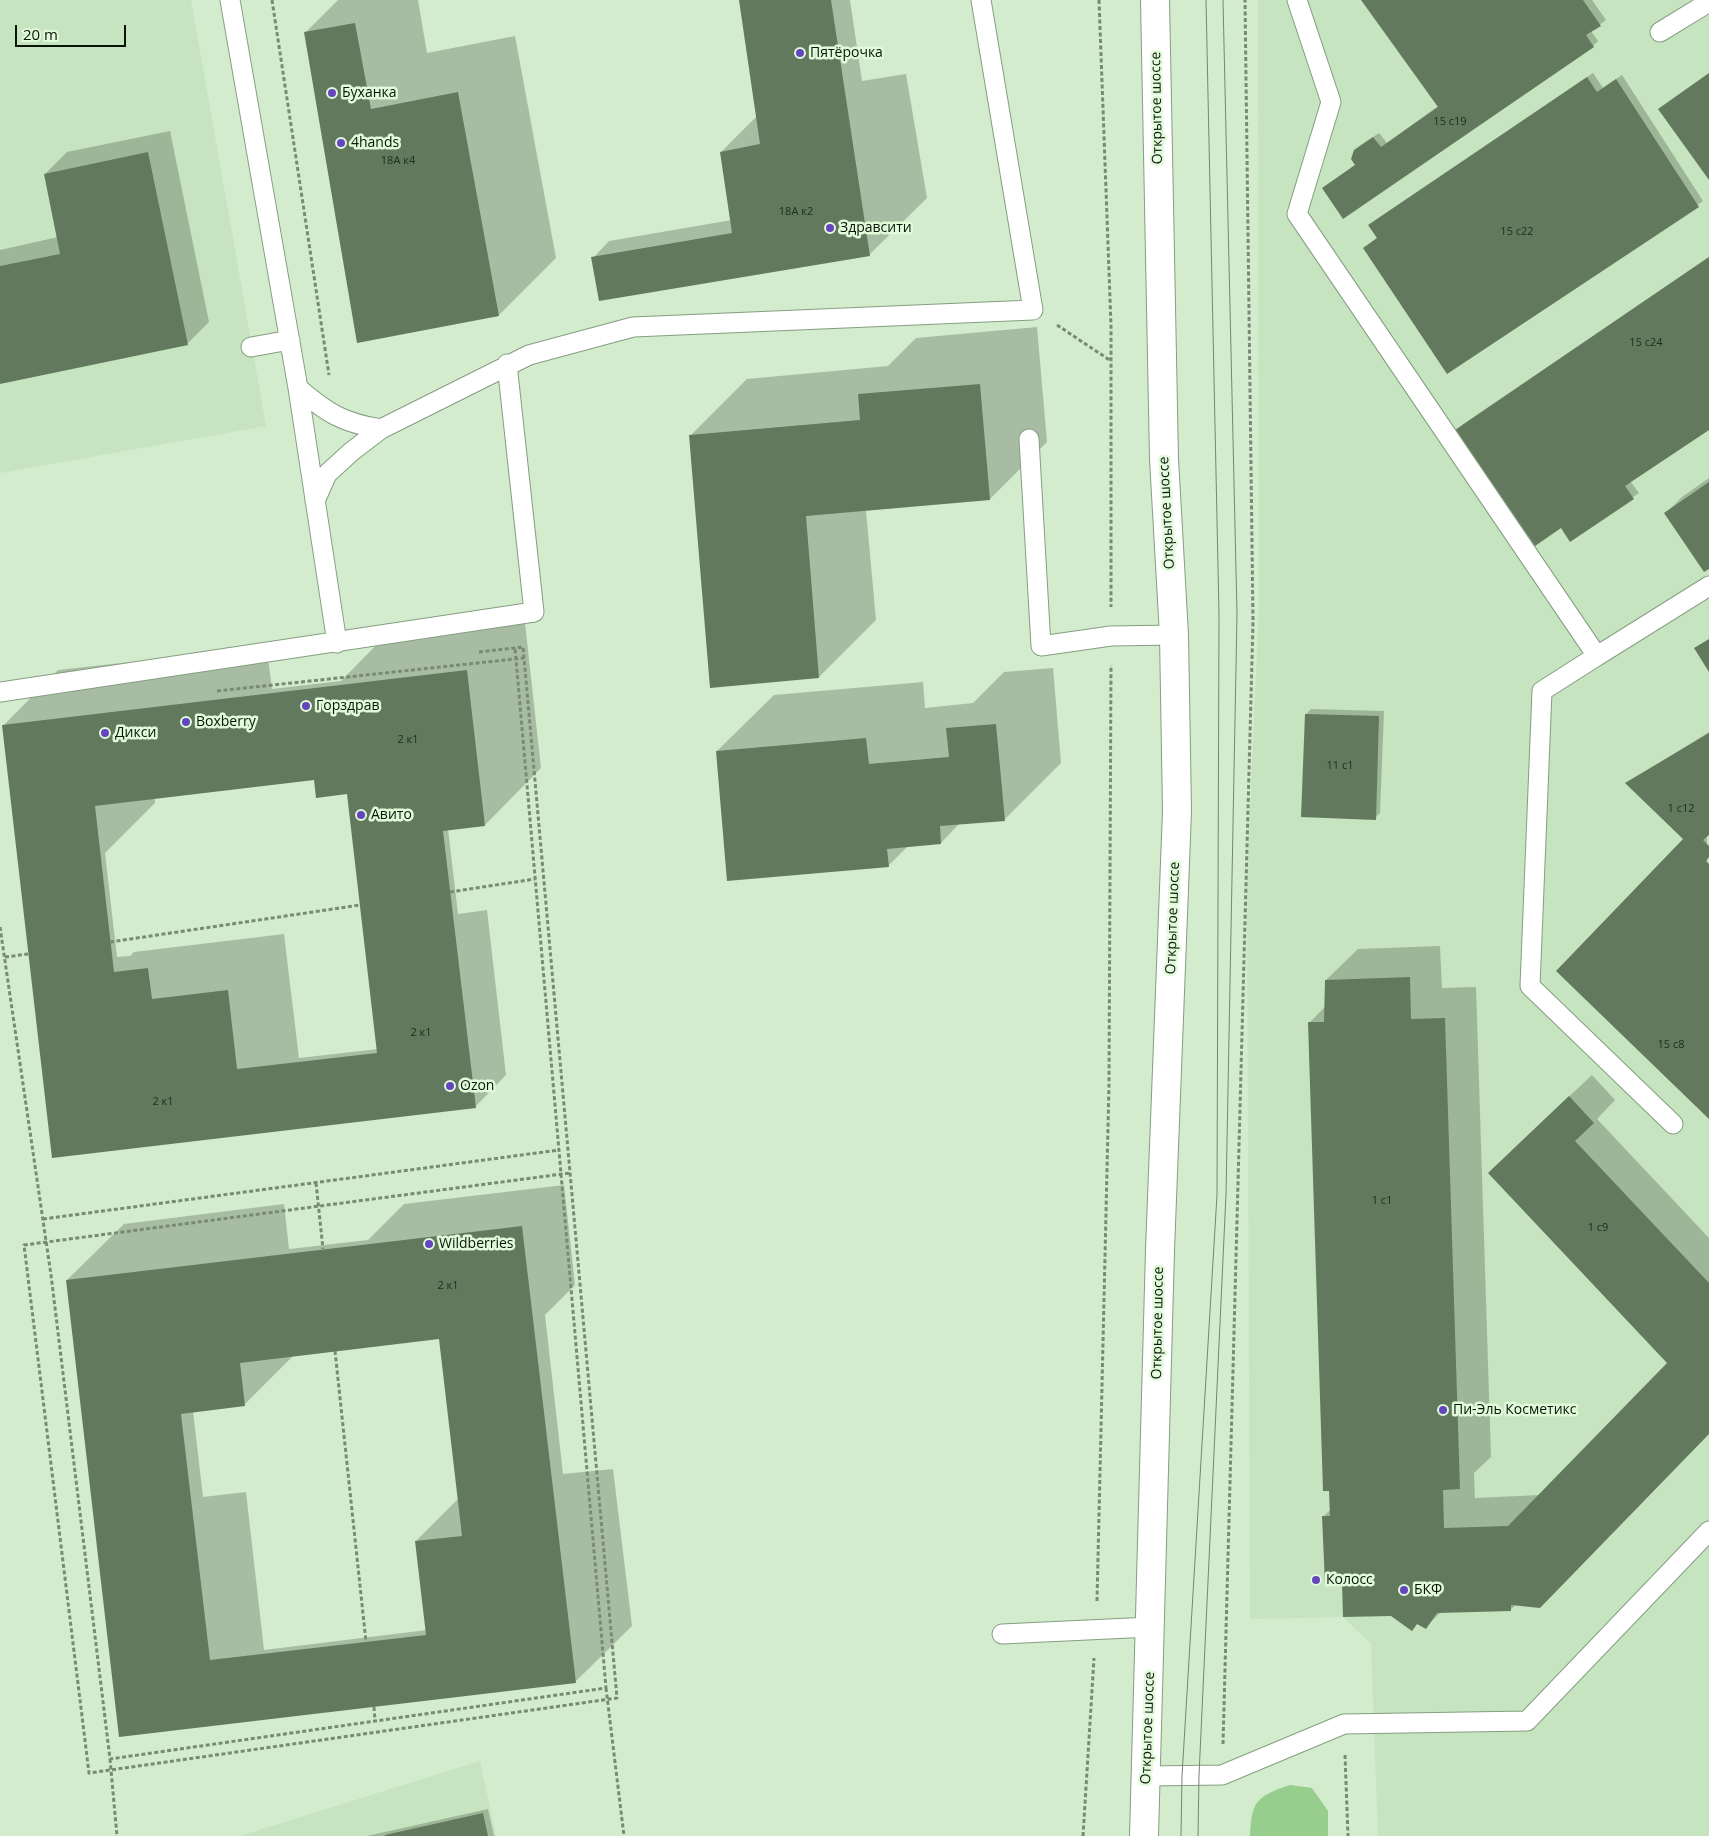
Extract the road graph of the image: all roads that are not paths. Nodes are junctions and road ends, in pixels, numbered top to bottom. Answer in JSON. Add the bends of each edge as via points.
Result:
{"nodes":[{"id":1,"x":230,"y":0,"type":"edge"},
{"id":2,"x":981,"y":0,"type":"edge"},
{"id":3,"x":1155,"y":0,"type":"edge"},
{"id":4,"x":1298,"y":0,"type":"edge"},
{"id":5,"x":1709,"y":2,"type":"edge"},
{"id":6,"x":1660,"y":32,"type":"dead end"},
{"id":7,"x":290,"y":340,"type":"junction"},
{"id":8,"x":252,"y":347,"type":"dead end"},
{"id":9,"x":506,"y":364,"type":"junction"},
{"id":10,"x":298,"y":388,"type":"junction"},
{"id":11,"x":380,"y":429,"type":"junction"},
{"id":12,"x":1030,"y":439,"type":"dead end"},
{"id":13,"x":315,"y":501,"type":"junction"},
{"id":14,"x":1709,"y":586,"type":"edge"},
{"id":15,"x":1174,"y":635,"type":"junction"},
{"id":16,"x":337,"y":643,"type":"junction"},
{"id":17,"x":1596,"y":656,"type":"junction"},
{"id":18,"x":0,"y":692,"type":"edge"},
{"id":19,"x":1674,"y":1124,"type":"dead end"},
{"id":20,"x":1709,"y":1531,"type":"edge"},
{"id":21,"x":1151,"y":1627,"type":"junction"},
{"id":22,"x":1002,"y":1634,"type":"dead end"},
{"id":23,"x":1147,"y":1776,"type":"junction"},
{"id":24,"x":1144,"y":1836,"type":"edge"}],
"edges":[{"from":1,"to":7,"type":"lane"},
{"from":2,"to":9,"type":"lane","via":[[1033,310],[633,327]]},
{"from":3,"to":15,"type":"main road","name":"Открытое шоссе","via":[[1164,459]]},
{"from":4,"to":17,"type":"lane","via":[[1331,102],[1297,214]]},
{"from":5,"to":6,"type":"lane"},
{"from":7,"to":8,"type":"lane"},
{"from":7,"to":10,"type":"lane"},
{"from":9,"to":11,"type":"lane"},
{"from":9,"to":16,"type":"lane","via":[[534,612]]},
{"from":10,"to":11,"type":"lane","via":[[332,414],[352,424]]},
{"from":10,"to":13,"type":"lane"},
{"from":11,"to":13,"type":"lane","via":[[328,474]]},
{"from":12,"to":15,"type":"lane","via":[[1041,646],[1111,636]]},
{"from":13,"to":16,"type":"lane"},
{"from":14,"to":17,"type":"lane"},
{"from":15,"to":21,"type":"main road","name":"Открытое шоссе","via":[[1177,810],[1160,1250]]},
{"from":16,"to":18,"type":"lane"},
{"from":17,"to":19,"type":"lane","via":[[1542,691],[1530,986]]},
{"from":20,"to":23,"type":"lane","via":[[1527,1721],[1344,1724],[1222,1775]]},
{"from":21,"to":22,"type":"lane"},
{"from":21,"to":23,"type":"main road","name":"Открытое шоссе"},
{"from":23,"to":24,"type":"main road","name":"Открытое шоссе"}]}
